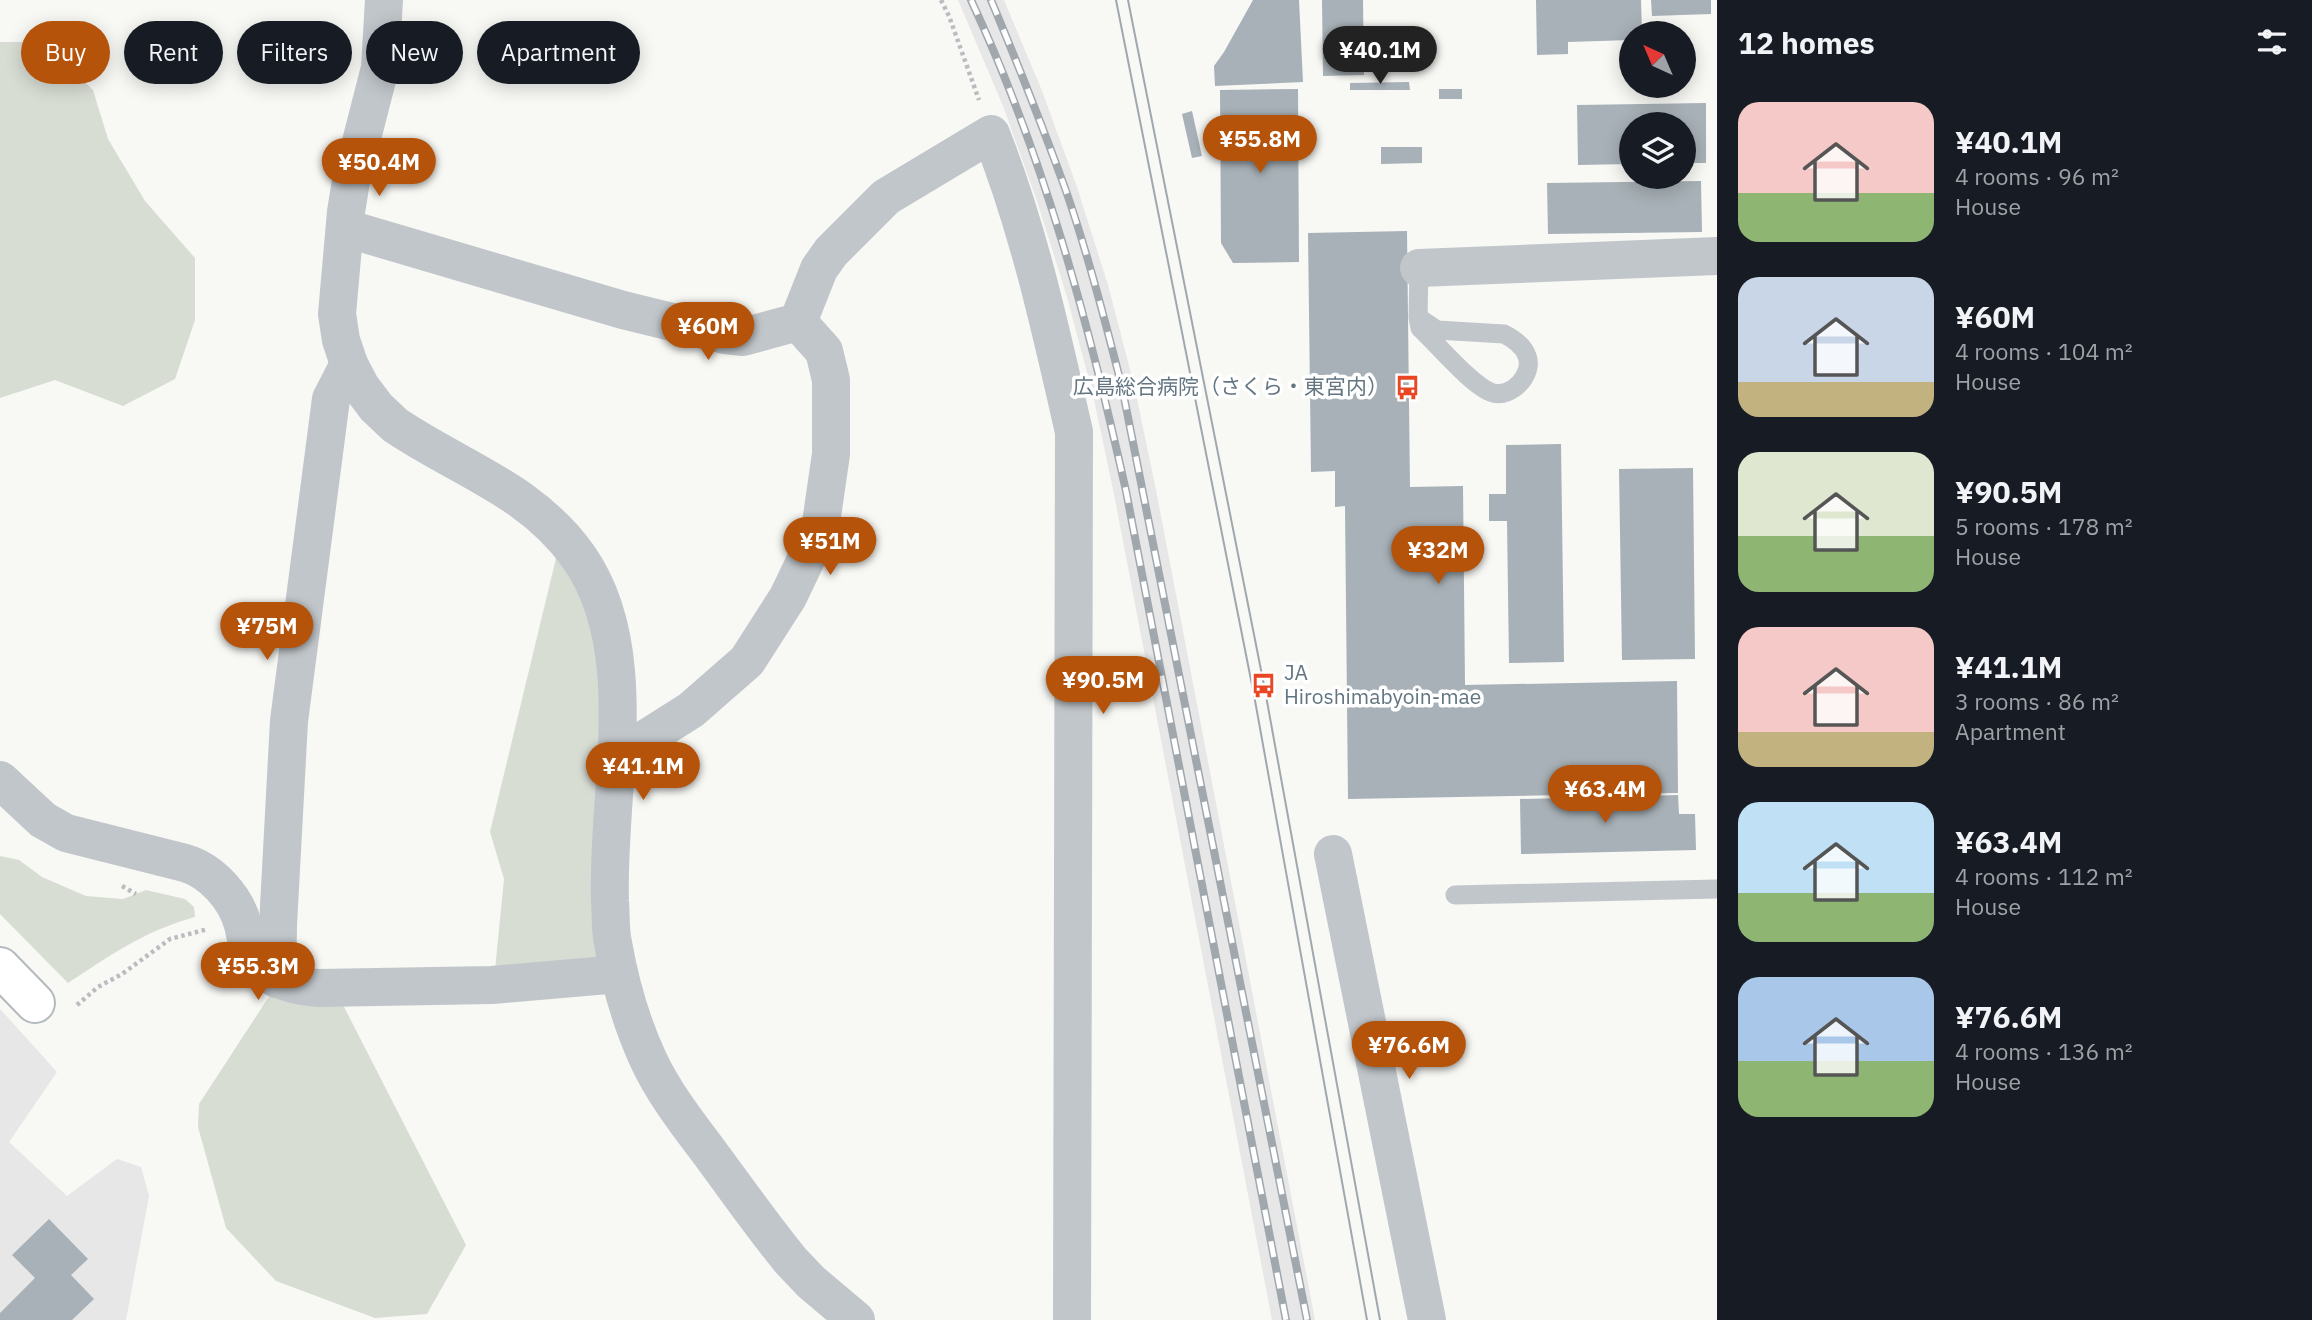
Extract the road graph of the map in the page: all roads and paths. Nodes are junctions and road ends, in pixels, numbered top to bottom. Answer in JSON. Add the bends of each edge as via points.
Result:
{"nodes":[{"id":1,"x":384,"y":0,"type":"edge"},
{"id":2,"x":940,"y":0,"type":"edge"},
{"id":3,"x":991,"y":134,"type":"junction"},
{"id":4,"x":345,"y":228,"type":"junction"},
{"id":5,"x":1717,"y":256,"type":"edge"},
{"id":6,"x":1419,"y":268,"type":"joint"},
{"id":7,"x":1418,"y":317,"type":"junction"},
{"id":8,"x":798,"y":322,"type":"junction"},
{"id":9,"x":349,"y":364,"type":"junction"},
{"id":10,"x":615,"y":758,"type":"junction"},
{"id":11,"x":0,"y":780,"type":"edge"},
{"id":12,"x":1333,"y":854,"type":"dead end"},
{"id":13,"x":1717,"y":889,"type":"edge"},
{"id":14,"x":1455,"y":895,"type":"dead end"},
{"id":15,"x":243,"y":923,"type":"junction"},
{"id":16,"x":0,"y":967,"type":"edge"},
{"id":17,"x":620,"y":974,"type":"junction"},
{"id":18,"x":277,"y":979,"type":"junction"},
{"id":19,"x":36,"y":1003,"type":"dead end"},
{"id":20,"x":77,"y":1004,"type":"dead end"},
{"id":21,"x":856,"y":1320,"type":"edge"},
{"id":22,"x":1072,"y":1320,"type":"edge"},
{"id":23,"x":1427,"y":1320,"type":"edge"}],
"edges":[{"from":1,"to":4,"type":"street","via":[[380,68],[351,181]]},
{"from":2,"to":3,"type":"path"},
{"from":3,"to":8,"type":"street","via":[[886,197],[825,260]]},
{"from":3,"to":22,"type":"street","via":[[1015,198],[1046,309],[1074,432]]},
{"from":4,"to":8,"type":"street","via":[[623,310],[725,335],[743,337]]},
{"from":4,"to":9,"type":"street","via":[[337,314]]},
{"from":5,"to":6,"type":"street"},
{"from":6,"to":7,"type":"lane"},
{"from":7,"to":7,"type":"lane","via":[[1437,330],[1504,334],[1514,339],[1528,358],[1523,379],[1505,393],[1480,387],[1420,328]]},
{"from":8,"to":10,"type":"street","via":[[824,351],[831,380],[831,454],[820,530],[788,597],[747,661],[691,710]]},
{"from":9,"to":10,"type":"street","via":[[376,407],[395,425],[530,504],[579,557],[610,623],[618,695]]},
{"from":9,"to":18,"type":"street","via":[[331,399],[289,720]]},
{"from":10,"to":17,"type":"street","via":[[610,877],[612,940]]},
{"from":11,"to":15,"type":"street","via":[[43,820],[66,833],[195,867],[229,895]]},
{"from":12,"to":23,"type":"street"},
{"from":13,"to":14,"type":"lane"},
{"from":15,"to":18,"type":"street","via":[[253,960]]},
{"from":15,"to":20,"type":"path","via":[[170,939]]},
{"from":16,"to":19,"type":"street"},
{"from":17,"to":18,"type":"street","via":[[492,985],[318,988]]},
{"from":17,"to":21,"type":"street","via":[[625,1002],[649,1061],[682,1115],[791,1261]]}]}
